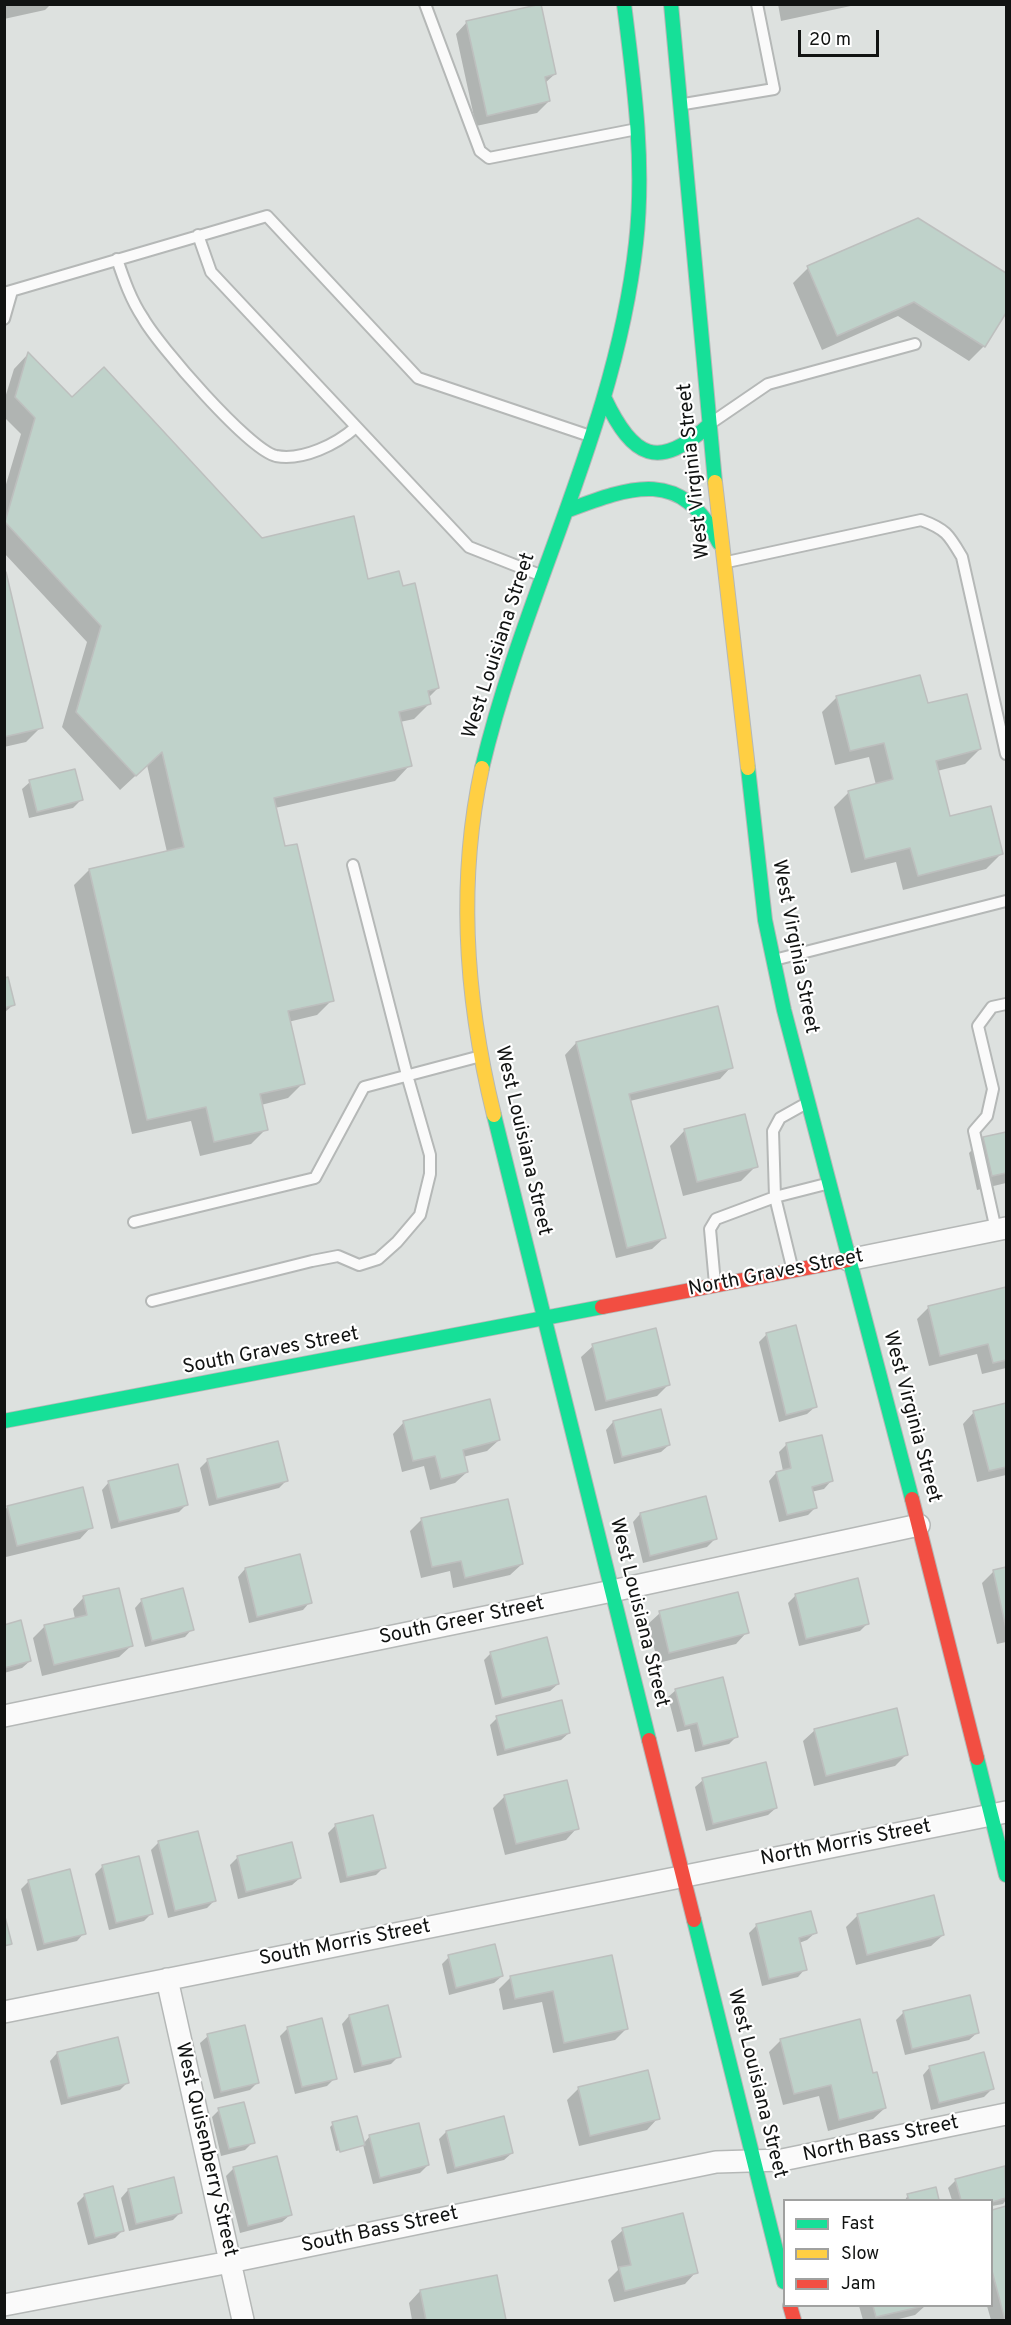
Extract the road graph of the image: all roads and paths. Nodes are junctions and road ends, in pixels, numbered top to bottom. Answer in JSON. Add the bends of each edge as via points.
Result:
{"nodes":[{"id":1,"x":425,"y":4,"type":"edge"},
{"id":2,"x":624,"y":4,"type":"edge"},
{"id":3,"x":670,"y":4,"type":"edge"},
{"id":4,"x":757,"y":4,"type":"edge"},
{"id":5,"x":682,"y":104,"type":"junction"},
{"id":6,"x":637,"y":129,"type":"junction"},
{"id":7,"x":198,"y":236,"type":"junction"},
{"id":8,"x":117,"y":260,"type":"junction"},
{"id":9,"x":8,"y":292,"type":"edge"},
{"id":10,"x":4,"y":320,"type":"edge"},
{"id":11,"x":915,"y":344,"type":"dead end"},
{"id":12,"x":605,"y":399,"type":"junction"},
{"id":13,"x":709,"y":425,"type":"junction"},
{"id":14,"x":356,"y":427,"type":"junction"},
{"id":15,"x":593,"y":437,"type":"junction"},
{"id":16,"x":566,"y":511,"type":"junction"},
{"id":17,"x":723,"y":548,"type":"junction"},
{"id":18,"x":724,"y":562,"type":"junction"},
{"id":19,"x":541,"y":575,"type":"junction"},
{"id":20,"x":1006,"y":754,"type":"edge"},
{"id":21,"x":352,"y":865,"type":"dead end"},
{"id":22,"x":1006,"y":901,"type":"edge"},
{"id":23,"x":773,"y":961,"type":"junction"},
{"id":24,"x":1006,"y":1004,"type":"edge"},
{"id":25,"x":481,"y":1056,"type":"junction"},
{"id":26,"x":407,"y":1075,"type":"junction"},
{"id":27,"x":808,"y":1102,"type":"junction"},
{"id":28,"x":829,"y":1184,"type":"junction"},
{"id":29,"x":775,"y":1197,"type":"junction"},
{"id":30,"x":134,"y":1222,"type":"dead end"},
{"id":31,"x":1001,"y":1229,"type":"edge"},
{"id":32,"x":848,"y":1260,"type":"junction"},
{"id":33,"x":793,"y":1270,"type":"junction"},
{"id":34,"x":716,"y":1286,"type":"junction"},
{"id":35,"x":152,"y":1301,"type":"dead end"},
{"id":36,"x":544,"y":1319,"type":"junction"},
{"id":37,"x":4,"y":1421,"type":"edge"},
{"id":38,"x":919,"y":1524,"type":"junction"},
{"id":39,"x":612,"y":1591,"type":"junction"},
{"id":40,"x":4,"y":1716,"type":"edge"},
{"id":41,"x":999,"y":1813,"type":"edge"},
{"id":42,"x":1006,"y":1875,"type":"edge"},
{"id":43,"x":685,"y":1876,"type":"junction"},
{"id":44,"x":167,"y":1979,"type":"junction"},
{"id":45,"x":4,"y":2012,"type":"edge"},
{"id":46,"x":1006,"y":2114,"type":"edge"},
{"id":47,"x":755,"y":2161,"type":"junction"},
{"id":48,"x":230,"y":2262,"type":"junction"},
{"id":49,"x":783,"y":2278,"type":"edge"},
{"id":50,"x":4,"y":2306,"type":"edge"},
{"id":51,"x":243,"y":2320,"type":"edge"}],
"edges":[{"from":1,"to":6,"type":"lane","via":[[480,151],[489,158]]},
{"from":2,"to":6,"type":"main road","name":"West Louisiana Street"},
{"from":3,"to":5,"type":"main road","name":"West Virginia Street"},
{"from":4,"to":5,"type":"lane","via":[[774,89]]},
{"from":5,"to":13,"type":"main road","name":"West Virginia Street"},
{"from":6,"to":12,"type":"main road","name":"West Louisiana Street","via":[[639,208],[635,250],[620,342]]},
{"from":7,"to":8,"type":"lane"},
{"from":7,"to":14,"type":"lane","via":[[211,272]]},
{"from":7,"to":15,"type":"lane","via":[[267,216],[418,378]]},
{"from":8,"to":9,"type":"lane"},
{"from":8,"to":14,"type":"lane","via":[[129,294],[148,327],[196,385],[255,444],[274,456],[296,456],[328,445]]},
{"from":9,"to":10,"type":"lane"},
{"from":11,"to":13,"type":"lane","via":[[768,384]]},
{"from":12,"to":13,"type":"main road","via":[[624,435],[649,451],[663,453],[678,448]]},
{"from":12,"to":15,"type":"main road","name":"West Louisiana Street"},
{"from":13,"to":17,"type":"main road","name":"West Virginia Street"},
{"from":14,"to":19,"type":"lane","via":[[469,547]]},
{"from":15,"to":16,"type":"main road","name":"West Louisiana Street"},
{"from":16,"to":17,"type":"main road","via":[[627,490],[664,490],[694,506]]},
{"from":16,"to":19,"type":"main road","name":"West Louisiana Street"},
{"from":17,"to":18,"type":"main road","name":"West Virginia Street"},
{"from":18,"to":20,"type":"lane","via":[[921,520],[940,527],[962,557]]},
{"from":18,"to":23,"type":"main road","name":"West Virginia Street","via":[[759,881]]},
{"from":19,"to":25,"type":"main road","name":"West Louisiana Street","via":[[494,722],[470,835],[468,945]]},
{"from":21,"to":26,"type":"lane"},
{"from":22,"to":23,"type":"lane"},
{"from":23,"to":27,"type":"main road","name":"West Virginia Street"},
{"from":24,"to":31,"type":"lane","via":[[992,1007],[978,1026],[993,1089],[987,1116],[974,1131]]},
{"from":25,"to":26,"type":"lane"},
{"from":25,"to":36,"type":"main road","name":"West Louisiana Street"},
{"from":26,"to":30,"type":"lane","via":[[364,1087],[315,1178]]},
{"from":26,"to":35,"type":"lane","via":[[430,1155],[430,1174],[420,1215],[378,1259],[359,1265],[338,1256]]},
{"from":27,"to":28,"type":"main road","name":"West Virginia Street"},
{"from":27,"to":29,"type":"lane","via":[[780,1118],[773,1131]]},
{"from":28,"to":29,"type":"lane"},
{"from":28,"to":32,"type":"main road","name":"West Virginia Street"},
{"from":29,"to":33,"type":"lane"},
{"from":29,"to":34,"type":"lane","via":[[716,1219],[710,1229]]},
{"from":31,"to":32,"type":"street","name":"North Graves Street"},
{"from":32,"to":33,"type":"main road","name":"North Graves Street"},
{"from":32,"to":38,"type":"main road","name":"West Virginia Street"},
{"from":33,"to":34,"type":"main road","name":"North Graves Street"},
{"from":34,"to":36,"type":"main road","name":"North Graves Street"},
{"from":36,"to":37,"type":"main road","name":"South Graves Street"},
{"from":36,"to":39,"type":"main road","name":"West Louisiana Street"},
{"from":38,"to":39,"type":"street","name":"South Greer Street"},
{"from":38,"to":41,"type":"main road","name":"West Virginia Street"},
{"from":39,"to":40,"type":"street","name":"South Greer Street"},
{"from":39,"to":43,"type":"main road","name":"West Louisiana Street"},
{"from":41,"to":42,"type":"main road","name":"West Virginia Street"},
{"from":41,"to":43,"type":"street","name":"North Morris Street"},
{"from":43,"to":44,"type":"street","name":"South Morris Street"},
{"from":43,"to":47,"type":"main road","name":"West Louisiana Street"},
{"from":44,"to":45,"type":"street","name":"South Morris Street"},
{"from":44,"to":48,"type":"street","name":"West Quisenberry Street"},
{"from":46,"to":47,"type":"street","name":"North Bass Street","via":[[782,2160]]},
{"from":47,"to":48,"type":"street","name":"South Bass Street","via":[[716,2162]]},
{"from":47,"to":49,"type":"main road","name":"West Louisiana Street"},
{"from":48,"to":50,"type":"street","name":"South Bass Street"},
{"from":48,"to":51,"type":"street","name":"West Quisenberry Street"}]}
